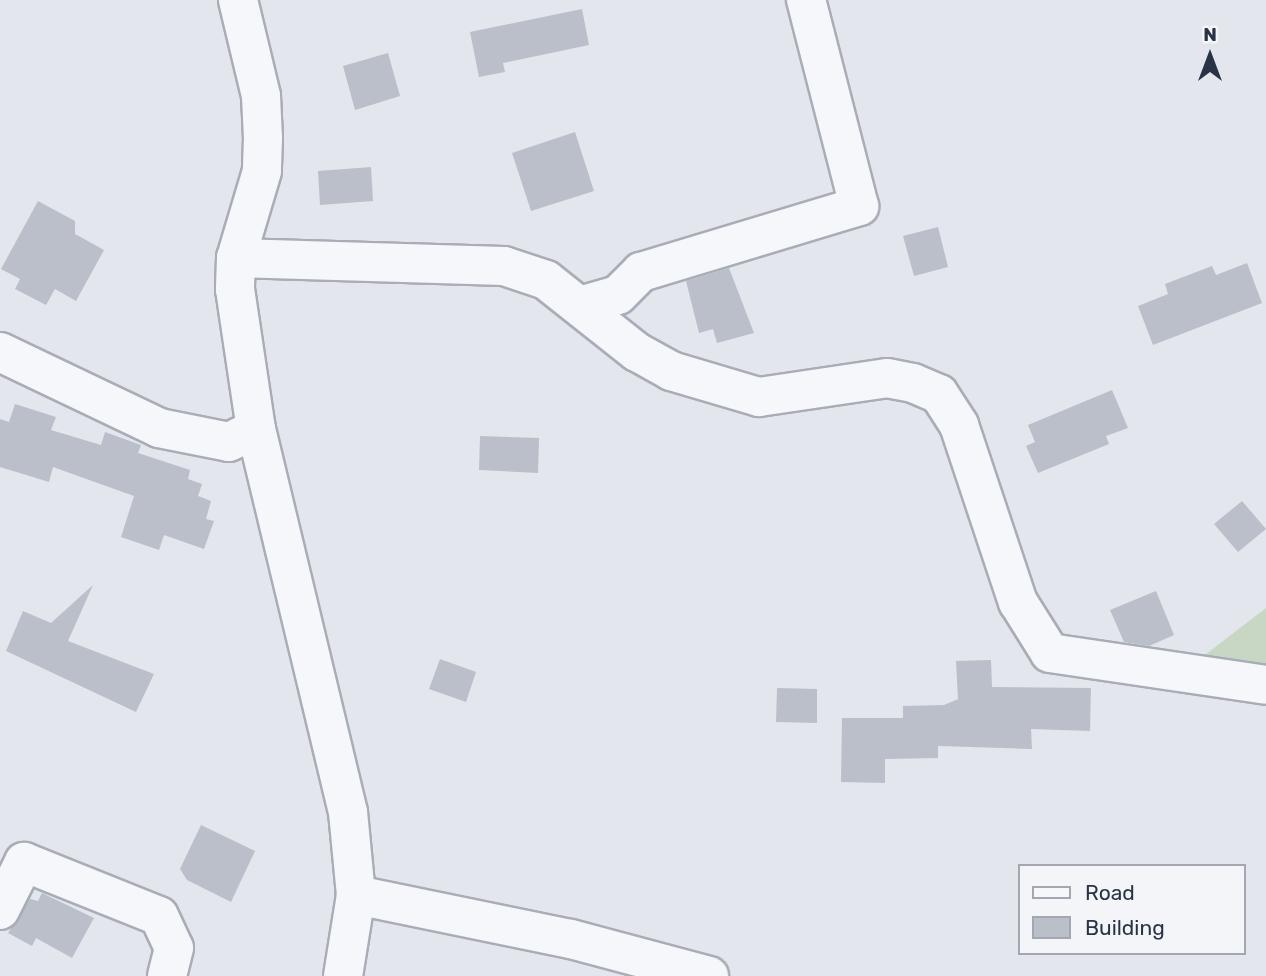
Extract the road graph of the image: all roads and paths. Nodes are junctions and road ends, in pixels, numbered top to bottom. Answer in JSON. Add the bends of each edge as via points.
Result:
{"nodes":[{"id":1,"x":239,"y":0,"type":"edge"},
{"id":2,"x":806,"y":0,"type":"edge"},
{"id":3,"x":236,"y":258,"type":"junction"},
{"id":4,"x":583,"y":304,"type":"junction"},
{"id":5,"x":0,"y":352,"type":"edge"},
{"id":6,"x":256,"y":429,"type":"junction"},
{"id":7,"x":1266,"y":685,"type":"edge"},
{"id":8,"x":12,"y":857,"type":"edge"},
{"id":9,"x":356,"y":895,"type":"junction"},
{"id":10,"x":0,"y":910,"type":"edge"},
{"id":11,"x":167,"y":976,"type":"edge"},
{"id":12,"x":343,"y":976,"type":"edge"},
{"id":13,"x":709,"y":976,"type":"edge"}],
"edges":[{"from":1,"to":3,"type":"street","via":[[261,96],[263,138],[262,171]]},
{"from":2,"to":4,"type":"street","via":[[859,206],[641,272],[618,295]]},
{"from":3,"to":4,"type":"street","via":[[504,265],[546,280]]},
{"from":3,"to":6,"type":"street","via":[[240,344]]},
{"from":4,"to":7,"type":"street","via":[[637,352],[729,391],[787,396],[887,378],[939,394],[959,425],[1018,602],[1050,653]]},
{"from":5,"to":6,"type":"street","via":[[159,428],[229,442]]},
{"from":6,"to":9,"type":"street","via":[[348,812]]},
{"from":8,"to":10,"type":"street"},
{"from":8,"to":11,"type":"street","via":[[159,916],[174,948]]},
{"from":9,"to":12,"type":"street"},
{"from":9,"to":13,"type":"street","via":[[571,939]]}]}
